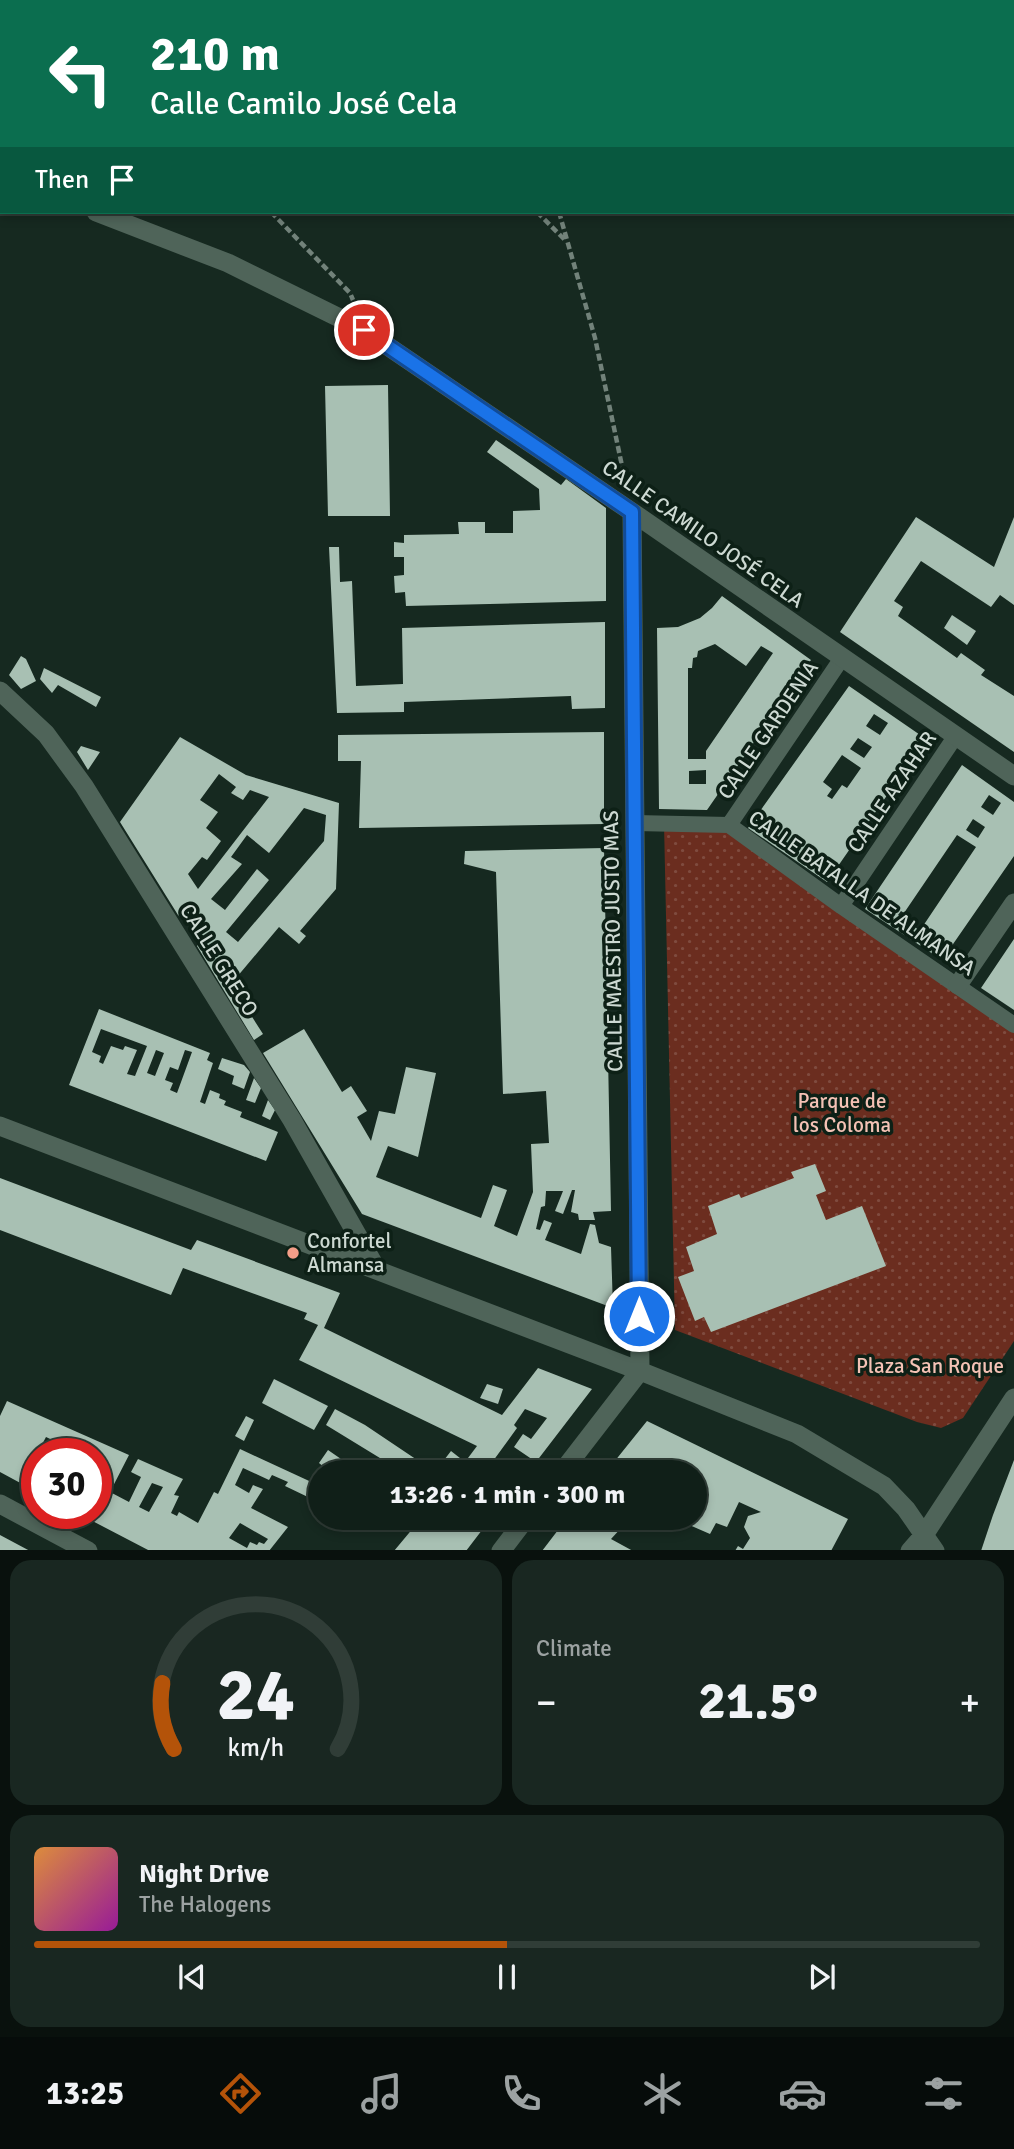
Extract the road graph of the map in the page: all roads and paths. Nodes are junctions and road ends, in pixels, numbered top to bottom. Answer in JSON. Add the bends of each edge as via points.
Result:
{"nodes":[{"id":1,"x":101,"y":214,"type":"edge"},
{"id":2,"x":273,"y":214,"type":"edge"},
{"id":3,"x":539,"y":214,"type":"edge"},
{"id":4,"x":560,"y":214,"type":"edge"},
{"id":5,"x":568,"y":243,"type":"junction"},
{"id":6,"x":364,"y":330,"type":"junction"},
{"id":7,"x":632,"y":512,"type":"junction"},
{"id":8,"x":842,"y":658,"type":"junction"},
{"id":9,"x":0,"y":691,"type":"edge"},
{"id":10,"x":955,"y":737,"type":"junction"},
{"id":11,"x":1014,"y":776,"type":"edge"},
{"id":12,"x":635,"y":823,"type":"junction"},
{"id":13,"x":729,"y":825,"type":"junction"},
{"id":14,"x":1014,"y":903,"type":"edge"},
{"id":15,"x":841,"y":906,"type":"junction"},
{"id":16,"x":958,"y":985,"type":"junction"},
{"id":17,"x":1014,"y":1025,"type":"edge"},
{"id":18,"x":0,"y":1126,"type":"edge"},
{"id":19,"x":377,"y":1270,"type":"junction"},
{"id":20,"x":640,"y":1371,"type":"junction"},
{"id":21,"x":1014,"y":1398,"type":"edge"},
{"id":22,"x":571,"y":1460,"type":"edge"},
{"id":23,"x":0,"y":1504,"type":"edge"},
{"id":24,"x":517,"y":1530,"type":"edge"},
{"id":25,"x":930,"y":1543,"type":"edge"},
{"id":26,"x":88,"y":1550,"type":"edge"},
{"id":27,"x":501,"y":1550,"type":"edge"},
{"id":28,"x":910,"y":1550,"type":"edge"}],
"edges":[{"from":1,"to":6,"type":"street","name":"CALLE CAMILO JOSÉ CELA","via":[[229,263]]},
{"from":2,"to":6,"type":"path","via":[[350,293]]},
{"from":3,"to":5,"type":"path"},
{"from":4,"to":5,"type":"path"},
{"from":5,"to":7,"type":"path","via":[[595,338]]},
{"from":6,"to":7,"type":"street","name":"CALLE CAMILO JOSÉ CELA"},
{"from":7,"to":8,"type":"street","name":"CALLE CAMILO JOSÉ CELA"},
{"from":7,"to":12,"type":"street","name":"CALLE MAESTRO JUSTO MAS"},
{"from":8,"to":10,"type":"street","name":"CALLE CAMILO JOSÉ CELA"},
{"from":8,"to":13,"type":"street","name":"CALLE GARDENIA"},
{"from":9,"to":19,"type":"street","name":"CALLE GRECO","via":[[46,734],[85,786],[292,1120]]},
{"from":10,"to":11,"type":"street","name":"CALLE CAMILO JOSÉ CELA"},
{"from":10,"to":15,"type":"street","name":"CALLE AZAHAR"},
{"from":12,"to":13,"type":"street","name":"CALLE BATALLA DE ALMANSA"},
{"from":12,"to":20,"type":"street","name":"CALLE MAESTRO JUSTO MAS"},
{"from":13,"to":15,"type":"street","name":"CALLE BATALLA DE ALMANSA"},
{"from":14,"to":16,"type":"street"},
{"from":15,"to":16,"type":"street","name":"CALLE BATALLA DE ALMANSA"},
{"from":16,"to":17,"type":"street","name":"CALLE BATALLA DE ALMANSA"},
{"from":18,"to":19,"type":"street"},
{"from":19,"to":20,"type":"street"},
{"from":20,"to":22,"type":"street"},
{"from":20,"to":25,"type":"street","via":[[762,1418],[829,1451],[884,1486]]},
{"from":21,"to":25,"type":"street"},
{"from":23,"to":26,"type":"street"},
{"from":24,"to":27,"type":"street"},
{"from":25,"to":28,"type":"street"}]}
